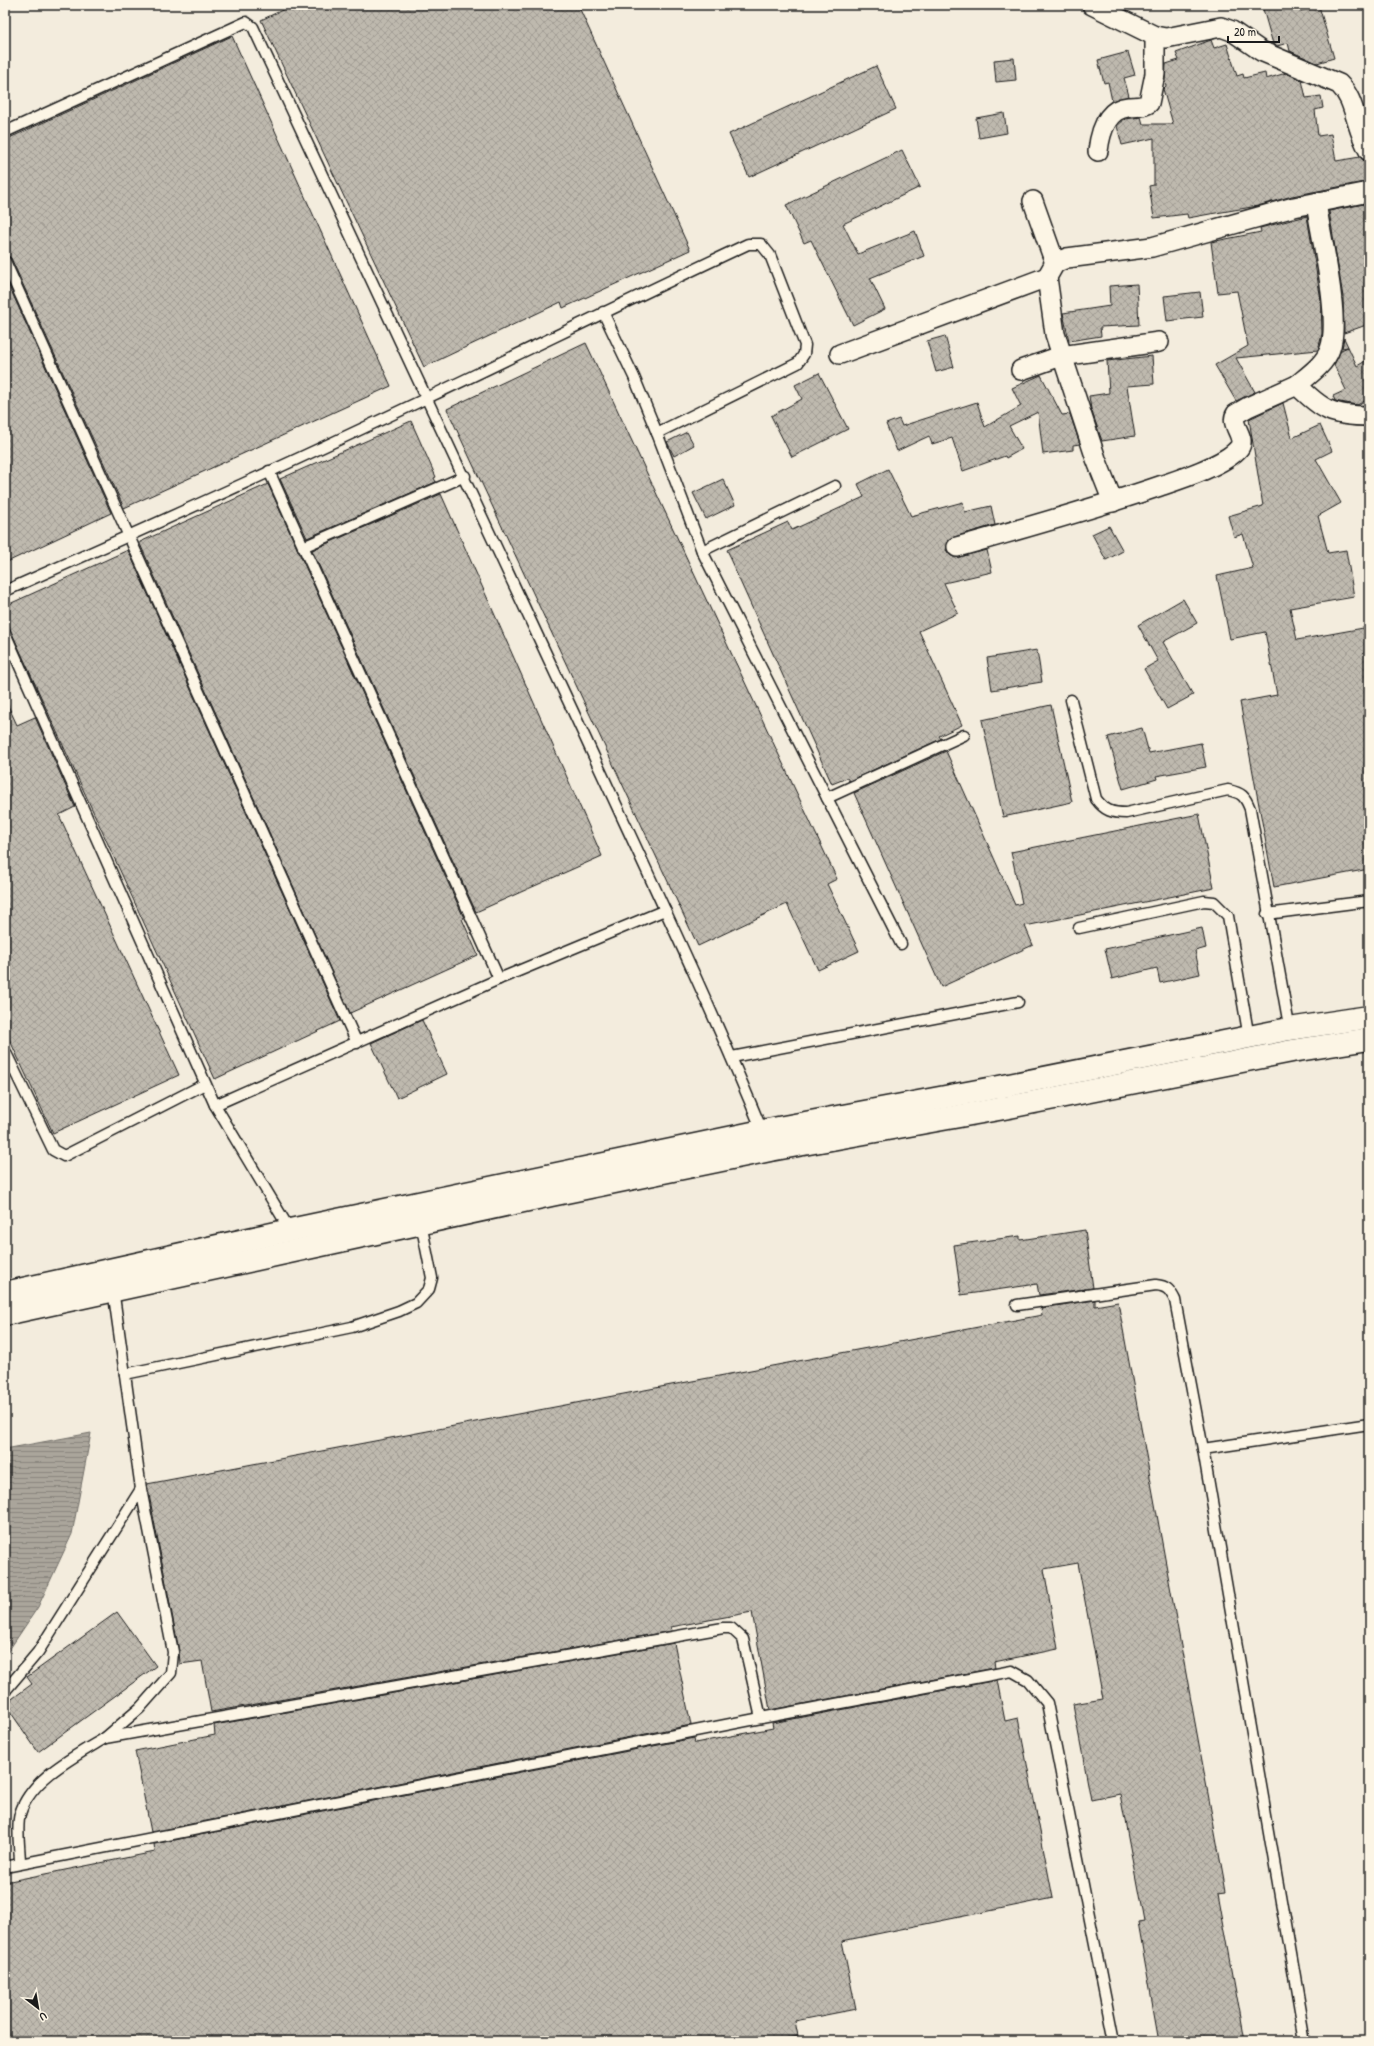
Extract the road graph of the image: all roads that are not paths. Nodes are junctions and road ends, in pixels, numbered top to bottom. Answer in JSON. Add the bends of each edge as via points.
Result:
{"nodes":[{"id":1,"x":1092,"y":5,"type":"edge"},
{"id":2,"x":1155,"y":36,"type":"junction"},
{"id":3,"x":5,"y":132,"type":"edge"},
{"id":4,"x":1098,"y":151,"type":"dead end"},
{"id":5,"x":1369,"y":151,"type":"edge"},
{"id":6,"x":1369,"y":192,"type":"edge"},
{"id":7,"x":1033,"y":201,"type":"dead end"},
{"id":8,"x":1316,"y":203,"type":"junction"},
{"id":9,"x":5,"y":261,"type":"edge"},
{"id":10,"x":1051,"y":270,"type":"junction"},
{"id":11,"x":603,"y":312,"type":"junction"},
{"id":12,"x":1159,"y":342,"type":"dead end"},
{"id":13,"x":840,"y":354,"type":"dead end"},
{"id":14,"x":1061,"y":356,"type":"junction"},
{"id":15,"x":1021,"y":370,"type":"dead end"},
{"id":16,"x":1297,"y":385,"type":"junction"},
{"id":17,"x":428,"y":398,"type":"junction"},
{"id":18,"x":1369,"y":416,"type":"edge"},
{"id":19,"x":657,"y":433,"type":"junction"},
{"id":20,"x":269,"y":471,"type":"junction"},
{"id":21,"x":465,"y":476,"type":"junction"},
{"id":22,"x":835,"y":486,"type":"dead end"},
{"id":23,"x":1114,"y":502,"type":"junction"},
{"id":24,"x":130,"y":536,"type":"junction"},
{"id":25,"x":304,"y":547,"type":"junction"},
{"id":26,"x":957,"y":548,"type":"dead end"},
{"id":27,"x":702,"y":551,"type":"junction"},
{"id":28,"x":5,"y":590,"type":"edge"},
{"id":29,"x":5,"y":633,"type":"edge"},
{"id":30,"x":1071,"y":700,"type":"dead end"},
{"id":31,"x":964,"y":735,"type":"dead end"},
{"id":32,"x":827,"y":798,"type":"junction"},
{"id":33,"x":1369,"y":901,"type":"edge"},
{"id":34,"x":665,"y":910,"type":"junction"},
{"id":35,"x":1267,"y":914,"type":"junction"},
{"id":36,"x":1079,"y":928,"type":"dead end"},
{"id":37,"x":901,"y":944,"type":"dead end"},
{"id":38,"x":500,"y":979,"type":"junction"},
{"id":39,"x":1018,"y":1002,"type":"dead end"},
{"id":40,"x":1369,"y":1017,"type":"edge"},
{"id":41,"x":1289,"y":1029,"type":"junction"},
{"id":42,"x":1249,"y":1039,"type":"junction"},
{"id":43,"x":1369,"y":1039,"type":"edge"},
{"id":44,"x":357,"y":1043,"type":"junction"},
{"id":45,"x":5,"y":1051,"type":"edge"},
{"id":46,"x":1292,"y":1051,"type":"junction"},
{"id":47,"x":732,"y":1057,"type":"junction"},
{"id":48,"x":1252,"y":1060,"type":"junction"},
{"id":49,"x":205,"y":1084,"type":"junction"},
{"id":50,"x":215,"y":1105,"type":"junction"},
{"id":51,"x":766,"y":1141,"type":"junction"},
{"id":52,"x":421,"y":1223,"type":"junction"},
{"id":53,"x":290,"y":1230,"type":"junction"},
{"id":54,"x":112,"y":1281,"type":"junction"},
{"id":55,"x":5,"y":1294,"type":"edge"},
{"id":56,"x":1016,"y":1305,"type":"dead end"},
{"id":57,"x":5,"y":1314,"type":"edge"},
{"id":58,"x":125,"y":1374,"type":"junction"},
{"id":59,"x":1369,"y":1424,"type":"edge"},
{"id":60,"x":1203,"y":1449,"type":"junction"},
{"id":61,"x":141,"y":1489,"type":"junction"},
{"id":62,"x":5,"y":1691,"type":"edge"},
{"id":63,"x":761,"y":1718,"type":"junction"},
{"id":64,"x":105,"y":1738,"type":"junction"},
{"id":65,"x":20,"y":1864,"type":"junction"},
{"id":66,"x":5,"y":1867,"type":"edge"},
{"id":67,"x":1114,"y":2041,"type":"edge"},
{"id":68,"x":1306,"y":2041,"type":"edge"}],
"edges":[{"from":1,"to":2,"type":"street"},
{"from":2,"to":4,"type":"street","via":[[1155,74],[1149,102],[1143,107],[1126,107],[1110,116],[1100,136]]},
{"from":2,"to":5,"type":"street","via":[[1181,37],[1221,27],[1232,31],[1267,54],[1339,84],[1351,102]]},
{"from":3,"to":17,"type":"lane","via":[[246,22],[253,27]]},
{"from":6,"to":8,"type":"street"},
{"from":7,"to":10,"type":"street"},
{"from":8,"to":10,"type":"street","via":[[1152,247],[1067,258]]},
{"from":8,"to":16,"type":"street","via":[[1332,303],[1333,338],[1330,351]]},
{"from":9,"to":24,"type":"lane"},
{"from":10,"to":13,"type":"street"},
{"from":10,"to":14,"type":"street","via":[[1055,334]]},
{"from":11,"to":17,"type":"lane"},
{"from":11,"to":19,"type":"lane"},
{"from":11,"to":19,"type":"lane","via":[[748,244],[761,244],[770,255],[805,345],[804,354],[798,363]]},
{"from":12,"to":14,"type":"street"},
{"from":14,"to":15,"type":"street"},
{"from":14,"to":23,"type":"street","via":[[1096,459]]},
{"from":16,"to":18,"type":"street","via":[[1315,403],[1333,412]]},
{"from":16,"to":23,"type":"street","via":[[1236,414],[1234,423],[1241,442],[1239,447],[1216,464]]},
{"from":17,"to":20,"type":"lane"},
{"from":17,"to":21,"type":"lane"},
{"from":19,"to":27,"type":"lane"},
{"from":20,"to":24,"type":"lane"},
{"from":20,"to":25,"type":"lane"},
{"from":21,"to":25,"type":"lane"},
{"from":21,"to":34,"type":"lane"},
{"from":22,"to":27,"type":"lane"},
{"from":23,"to":26,"type":"street"},
{"from":24,"to":28,"type":"lane"},
{"from":24,"to":44,"type":"lane"},
{"from":25,"to":38,"type":"lane"},
{"from":27,"to":32,"type":"lane"},
{"from":29,"to":49,"type":"lane"},
{"from":30,"to":35,"type":"lane","via":[[1096,800],[1103,808],[1114,813],[1126,813],[1228,790],[1241,793],[1245,797],[1250,809]]},
{"from":31,"to":32,"type":"lane"},
{"from":32,"to":37,"type":"lane"},
{"from":33,"to":35,"type":"lane"},
{"from":34,"to":38,"type":"lane"},
{"from":34,"to":47,"type":"lane"},
{"from":35,"to":41,"type":"lane"},
{"from":36,"to":42,"type":"lane","via":[[1204,900],[1214,902],[1228,916]]},
{"from":38,"to":44,"type":"lane"},
{"from":39,"to":47,"type":"lane"},
{"from":40,"to":41,"type":"street"},
{"from":41,"to":42,"type":"street"},
{"from":41,"to":46,"type":"lane"},
{"from":42,"to":48,"type":"lane"},
{"from":42,"to":51,"type":"street"},
{"from":43,"to":46,"type":"street"},
{"from":44,"to":50,"type":"lane"},
{"from":45,"to":49,"type":"lane","via":[[53,1150],[64,1156]]},
{"from":46,"to":48,"type":"street"},
{"from":47,"to":51,"type":"lane"},
{"from":48,"to":51,"type":"street","via":[[1004,1108]]},
{"from":49,"to":50,"type":"lane"},
{"from":50,"to":53,"type":"lane"},
{"from":51,"to":52,"type":"street"},
{"from":51,"to":53,"type":"street"},
{"from":52,"to":54,"type":"street"},
{"from":52,"to":58,"type":"lane","via":[[432,1278],[429,1289],[416,1303],[352,1327]]},
{"from":53,"to":54,"type":"street"},
{"from":54,"to":55,"type":"street"},
{"from":54,"to":57,"type":"street"},
{"from":54,"to":58,"type":"lane"},
{"from":56,"to":60,"type":"lane","via":[[1164,1285],[1171,1291],[1175,1300]]},
{"from":58,"to":61,"type":"lane"},
{"from":59,"to":60,"type":"lane"},
{"from":60,"to":68,"type":"lane"},
{"from":61,"to":62,"type":"lane","via":[[38,1652]]},
{"from":61,"to":64,"type":"lane","via":[[173,1652],[171,1673],[140,1708]]},
{"from":63,"to":64,"type":"lane","via":[[743,1639],[731,1628],[723,1628]]},
{"from":63,"to":65,"type":"lane"},
{"from":63,"to":67,"type":"lane","via":[[1012,1671],[1028,1680],[1047,1703]]},
{"from":64,"to":65,"type":"lane","via":[[38,1783],[27,1798],[19,1816]]},
{"from":65,"to":66,"type":"lane"}]}
